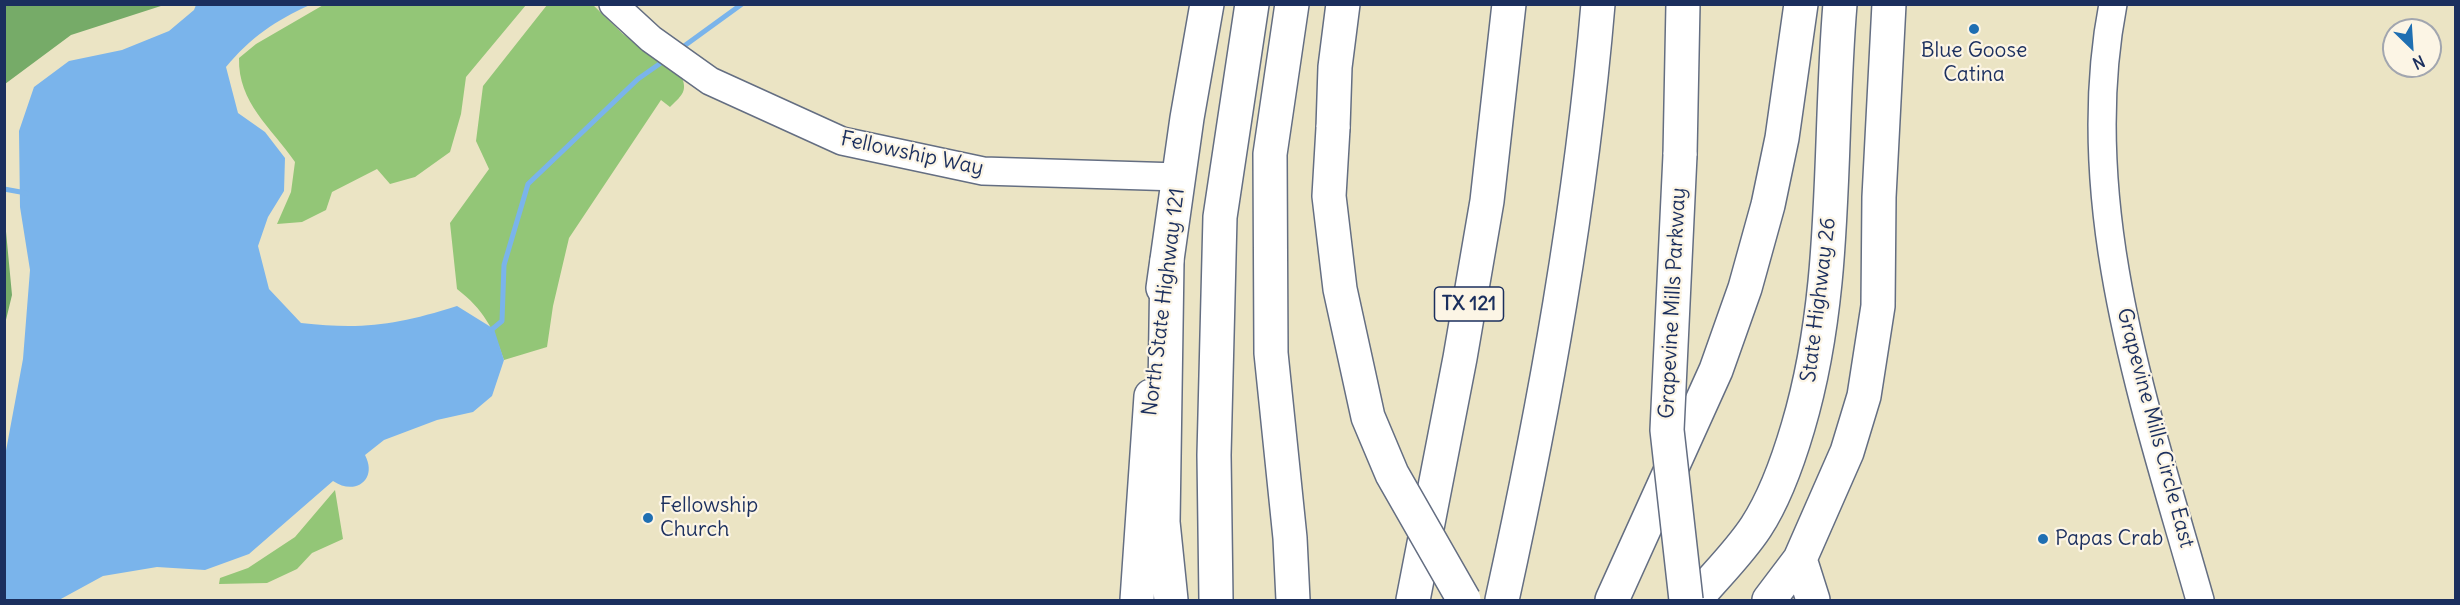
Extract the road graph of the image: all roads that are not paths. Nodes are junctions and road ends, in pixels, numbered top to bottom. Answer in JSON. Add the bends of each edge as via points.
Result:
{"nodes":[{"id":1,"x":613,"y":4,"type":"edge"},
{"id":2,"x":1207,"y":4,"type":"edge"},
{"id":3,"x":1252,"y":4,"type":"edge"},
{"id":4,"x":1292,"y":4,"type":"edge"},
{"id":5,"x":1343,"y":4,"type":"edge"},
{"id":6,"x":1509,"y":4,"type":"edge"},
{"id":7,"x":1598,"y":4,"type":"edge"},
{"id":8,"x":1683,"y":4,"type":"edge"},
{"id":9,"x":1801,"y":4,"type":"edge"},
{"id":10,"x":1840,"y":4,"type":"edge"},
{"id":11,"x":1889,"y":4,"type":"edge"},
{"id":12,"x":2113,"y":4,"type":"edge"},
{"id":13,"x":1179,"y":177,"type":"junction"},
{"id":14,"x":1167,"y":261,"type":"junction"},
{"id":15,"x":1800,"y":560,"type":"junction"},
{"id":16,"x":1137,"y":600,"type":"edge"},
{"id":17,"x":1171,"y":600,"type":"edge"},
{"id":18,"x":1216,"y":600,"type":"edge"},
{"id":19,"x":1293,"y":600,"type":"edge"},
{"id":20,"x":1413,"y":600,"type":"edge"},
{"id":21,"x":1464,"y":600,"type":"edge"},
{"id":22,"x":1502,"y":600,"type":"edge"},
{"id":23,"x":1612,"y":600,"type":"edge"},
{"id":24,"x":1686,"y":600,"type":"edge"},
{"id":25,"x":1695,"y":600,"type":"edge"},
{"id":26,"x":1769,"y":600,"type":"edge"},
{"id":27,"x":1813,"y":600,"type":"edge"},
{"id":28,"x":2200,"y":600,"type":"edge"}],
"edges":[{"from":1,"to":13,"type":"street","name":"Fellowship Way","via":[[651,39],[710,81],[842,141],[983,171]]},
{"from":2,"to":13,"type":"main road","name":"North State Highway 121"},
{"from":3,"to":18,"type":"main road","via":[[1220,217],[1214,455]]},
{"from":4,"to":19,"type":"main road","via":[[1270,166],[1271,352]]},
{"from":5,"to":21,"type":"main road","bridge":true,"via":[[1335,67],[1329,196],[1340,289],[1368,417],[1392,474]]},
{"from":6,"to":20,"type":"main road","number":"TX 121","via":[[1487,201]]},
{"from":7,"to":22,"type":"main road","via":[[1580,177],[1549,374]]},
{"from":8,"to":24,"type":"main road","name":"Grapevine Mills Parkway","bridge":true,"via":[[1667,430]]},
{"from":9,"to":23,"type":"main road","via":[[1782,138],[1745,288],[1716,370]]},
{"from":10,"to":25,"type":"main road","name":"State Highway 26","via":[[1830,245],[1808,393],[1789,457],[1756,527]]},
{"from":11,"to":15,"type":"main road","via":[[1878,306],[1871,361],[1846,452]]},
{"from":12,"to":28,"type":"street","name":"Grapevine Mills Circle East","via":[[2102,111],[2114,264],[2146,409]]},
{"from":13,"to":14,"type":"main road","name":"North State Highway 121"},
{"from":14,"to":16,"type":"main road","name":"North State Highway 121","via":[[1152,374]]},
{"from":14,"to":17,"type":"main road","via":[[1162,522]]},
{"from":15,"to":26,"type":"main road"},
{"from":15,"to":27,"type":"main road"}]}
